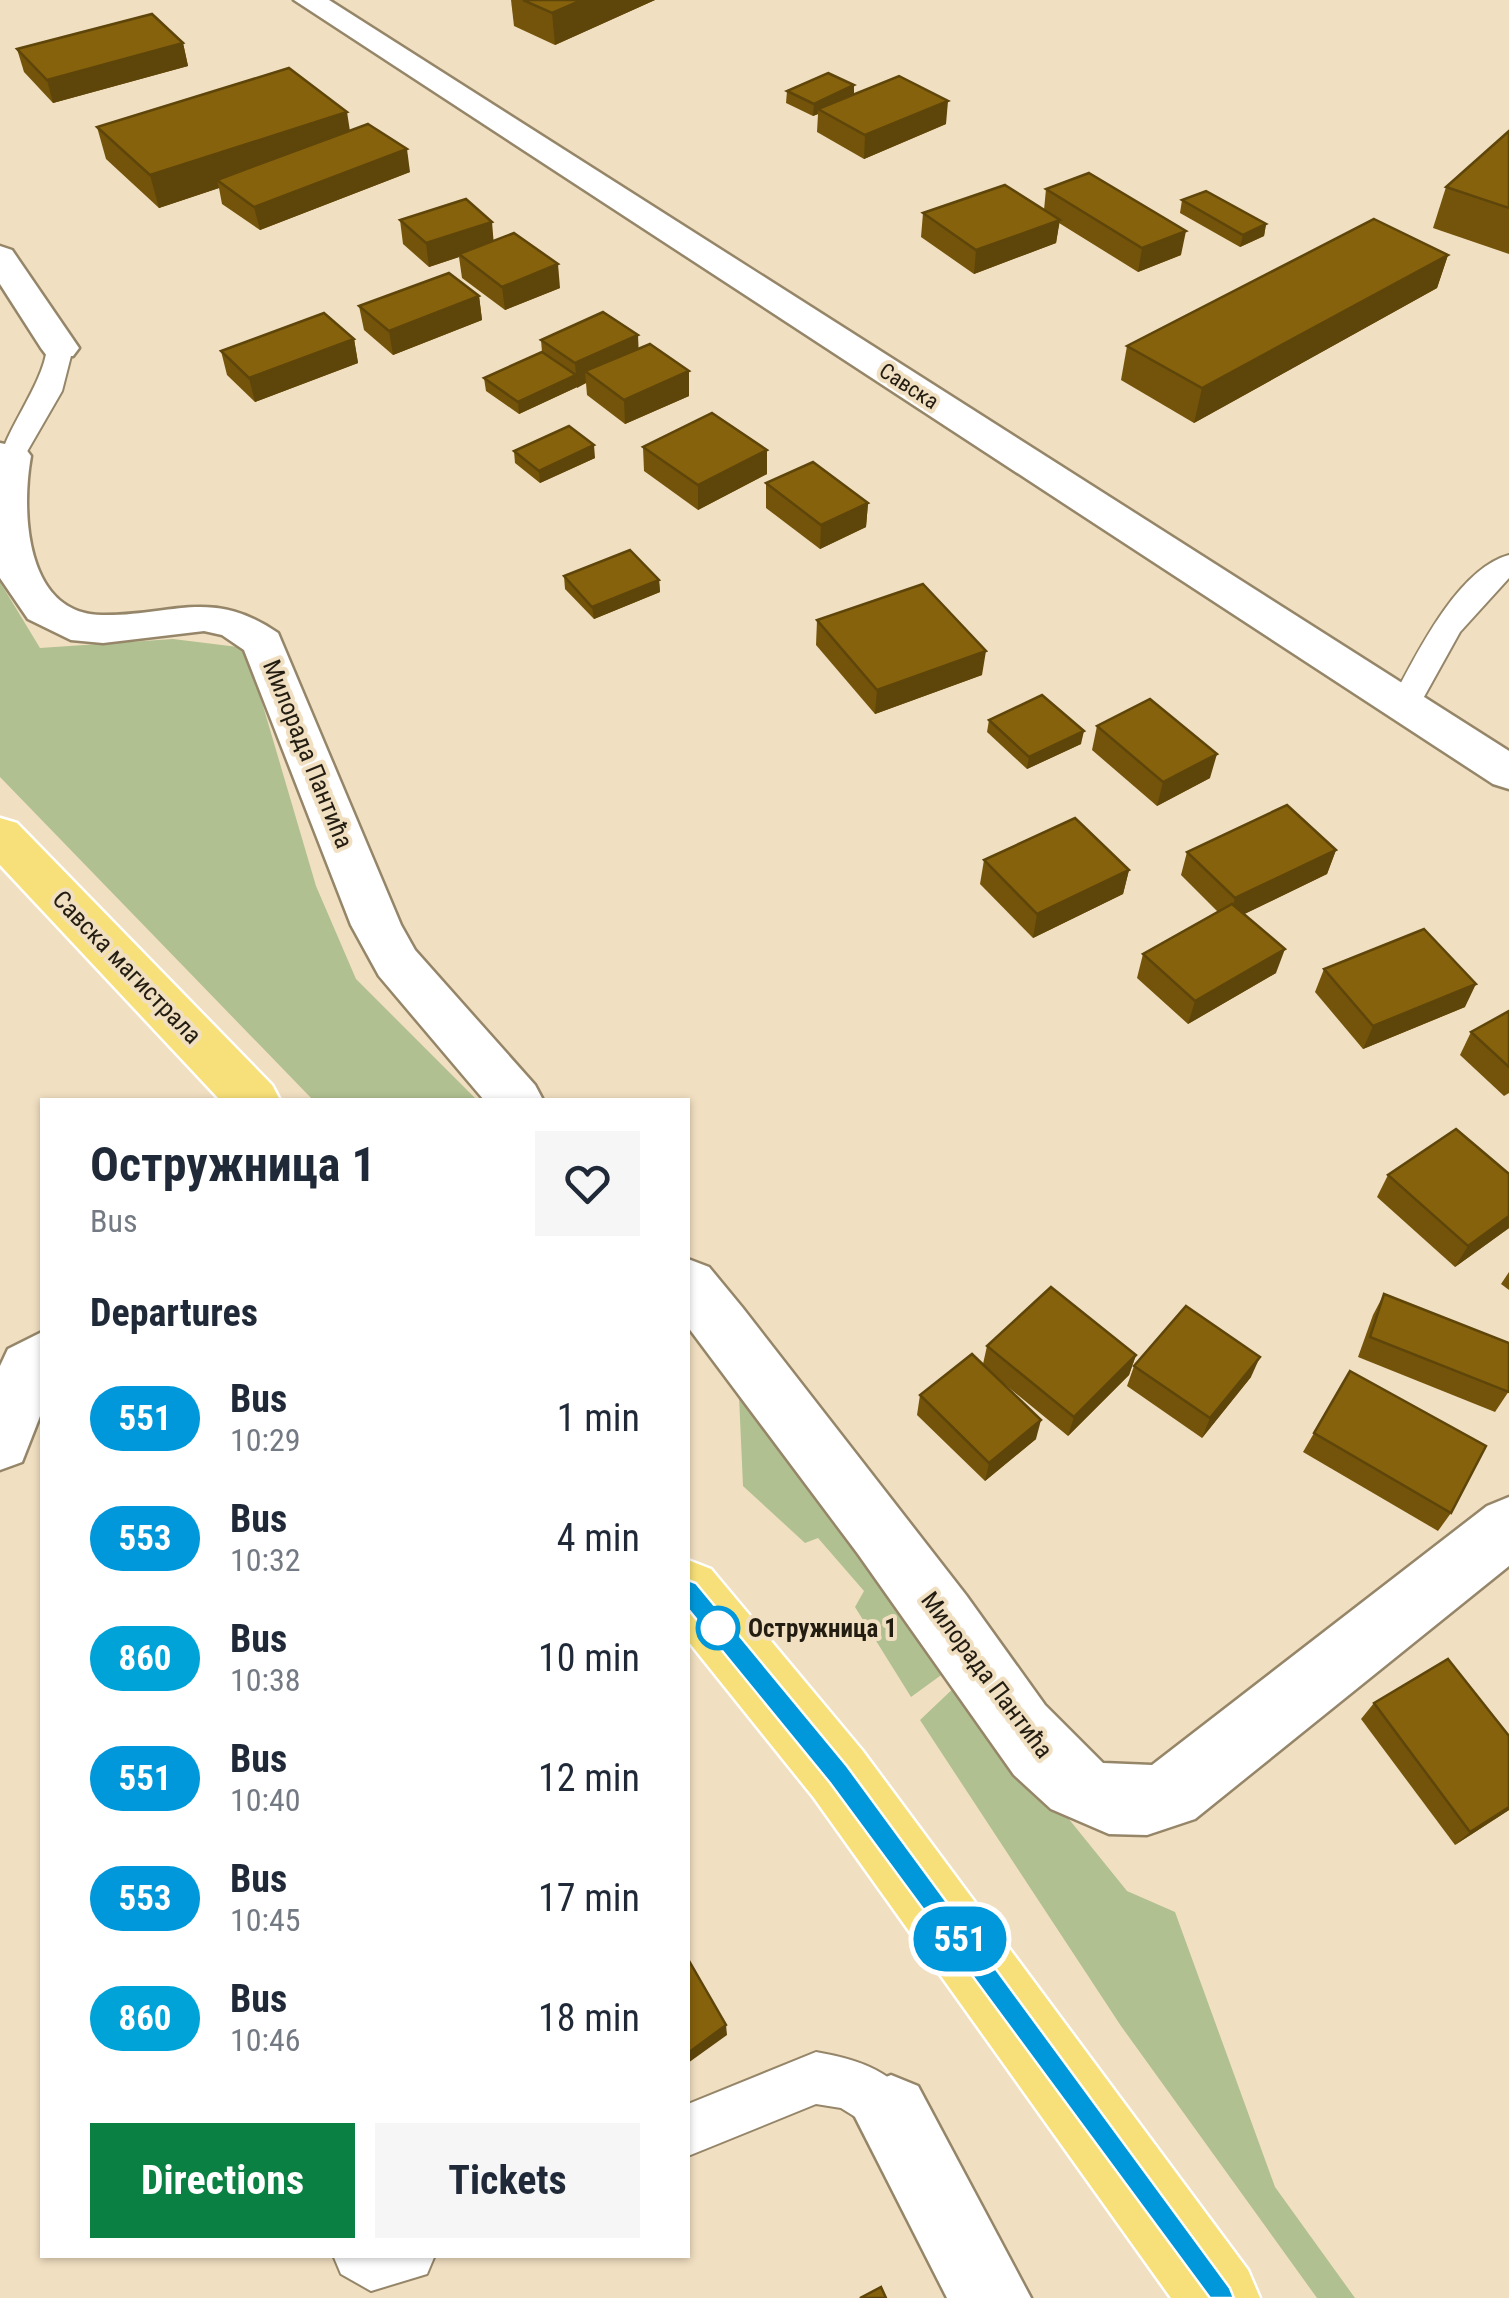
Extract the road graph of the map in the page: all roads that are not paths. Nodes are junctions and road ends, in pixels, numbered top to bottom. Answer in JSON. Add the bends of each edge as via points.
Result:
{"nodes":[{"id":1,"x":309,"y":0,"type":"edge"},
{"id":2,"x":0,"y":257,"type":"edge"},
{"id":3,"x":60,"y":348,"type":"joint"},
{"id":4,"x":5,"y":456,"type":"edge"},
{"id":5,"x":1509,"y":564,"type":"edge"},
{"id":6,"x":1404,"y":706,"type":"junction"},
{"id":7,"x":1509,"y":773,"type":"edge"},
{"id":8,"x":0,"y":835,"type":"edge"},
{"id":9,"x":251,"y":1098,"type":"edge"},
{"id":10,"x":514,"y":1098,"type":"edge"},
{"id":11,"x":690,"y":1287,"type":"edge"},
{"id":12,"x":40,"y":1360,"type":"edge"},
{"id":13,"x":0,"y":1442,"type":"edge"},
{"id":14,"x":1509,"y":1527,"type":"edge"},
{"id":15,"x":690,"y":1593,"type":"edge"},
{"id":16,"x":891,"y":2113,"type":"joint"},
{"id":17,"x":690,"y":2129,"type":"edge"},
{"id":18,"x":1134,"y":2180,"type":"junction"},
{"id":19,"x":364,"y":2258,"type":"edge"},
{"id":20,"x":396,"y":2258,"type":"edge"},
{"id":21,"x":991,"y":2298,"type":"edge"},
{"id":22,"x":1178,"y":2298,"type":"edge"},
{"id":23,"x":1220,"y":2298,"type":"edge"}],
"edges":[{"from":1,"to":6,"type":"street","name":"Савска"},
{"from":2,"to":3,"type":"street"},
{"from":3,"to":4,"type":"lane","via":[[60,374]]},
{"from":4,"to":10,"type":"street","name":"Милорада Пантића","via":[[9,544],[26,588],[59,624],[110,629],[225,618],[263,643],[376,925],[397,963]]},
{"from":5,"to":6,"type":"lane","via":[[1480,584],[1443,632]]},
{"from":6,"to":7,"type":"street","name":"Савска"},
{"from":8,"to":9,"type":"main road","name":"Савска магистрала"},
{"from":11,"to":14,"type":"street","name":"Милорада Пантића","via":[[1036,1745],[1077,1786],[1110,1797],[1140,1804],[1170,1794]]},
{"from":12,"to":13,"type":"street","via":[[29,1368]]},
{"from":15,"to":18,"type":"main road","via":[[838,1774]]},
{"from":16,"to":17,"type":"lane","via":[[852,2084],[816,2078]]},
{"from":16,"to":21,"type":"street"},
{"from":18,"to":22,"type":"main road"},
{"from":18,"to":23,"type":"main road"},
{"from":19,"to":20,"type":"lane","via":[[371,2264]]}]}
